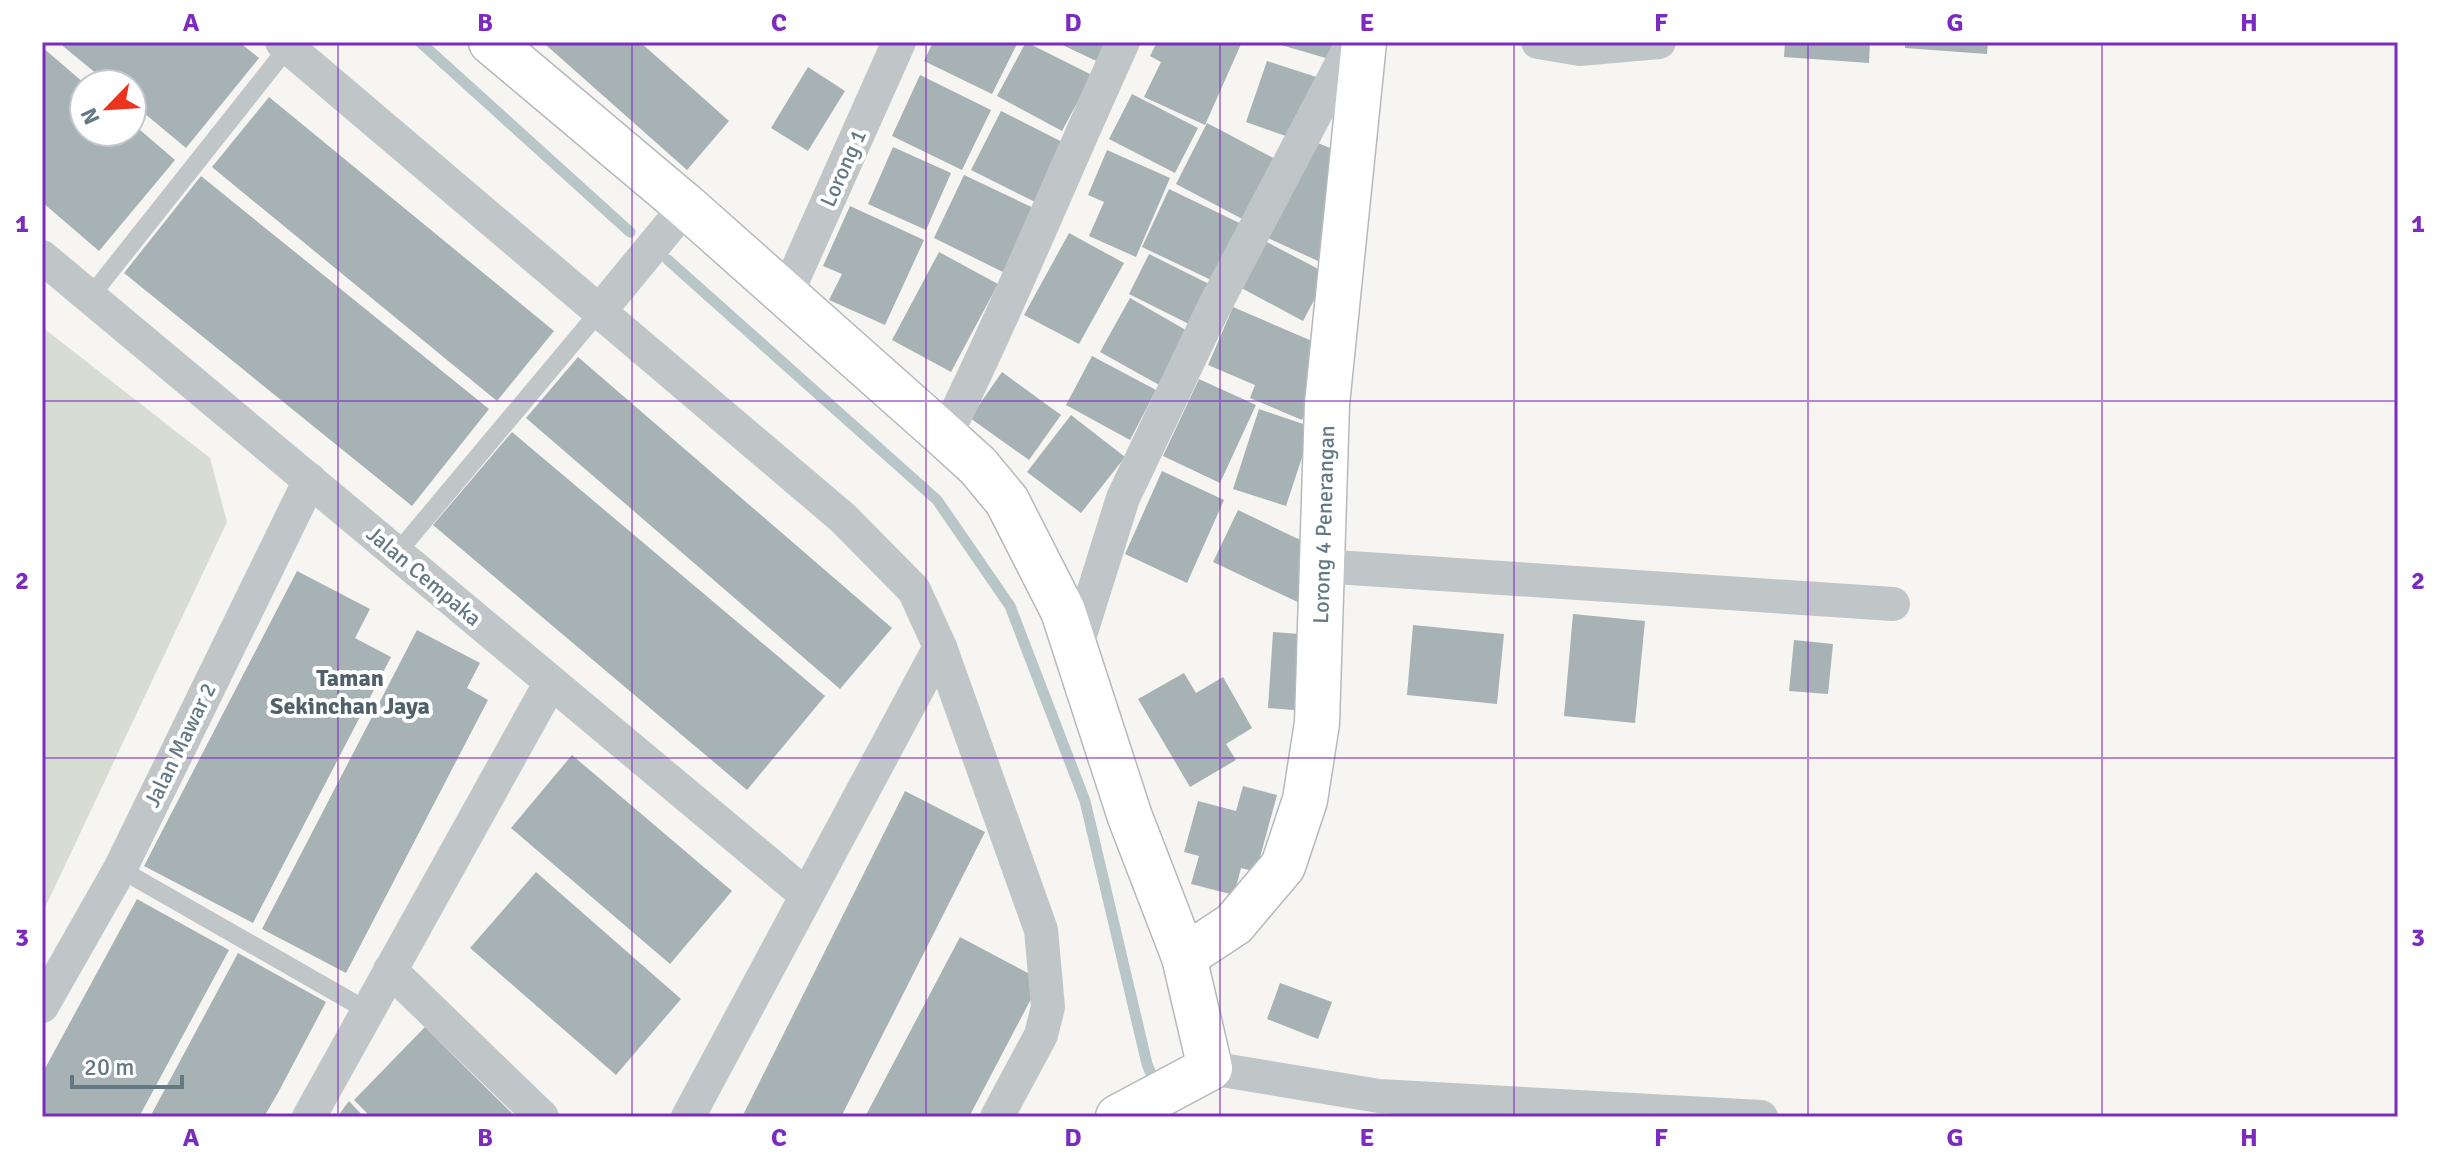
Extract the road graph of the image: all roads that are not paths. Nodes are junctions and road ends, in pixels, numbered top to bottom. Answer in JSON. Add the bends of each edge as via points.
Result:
{"nodes":[{"id":1,"x":491,"y":42,"type":"edge"},
{"id":2,"x":899,"y":42,"type":"edge"},
{"id":3,"x":1123,"y":42,"type":"edge"},
{"id":4,"x":1353,"y":42,"type":"edge"},
{"id":5,"x":1364,"y":42,"type":"edge"},
{"id":6,"x":1538,"y":42,"type":"edge"},
{"id":7,"x":1659,"y":42,"type":"edge"},
{"id":8,"x":285,"y":44,"type":"edge"},
{"id":9,"x":686,"y":206,"type":"junction"},
{"id":10,"x":42,"y":257,"type":"edge"},
{"id":11,"x":786,"y":295,"type":"junction"},
{"id":12,"x":90,"y":297,"type":"junction"},
{"id":13,"x":598,"y":313,"type":"junction"},
{"id":14,"x":945,"y":436,"type":"junction"},
{"id":15,"x":310,"y":480,"type":"junction"},
{"id":16,"x":397,"y":553,"type":"junction"},
{"id":17,"x":1320,"y":566,"type":"junction"},
{"id":18,"x":1893,"y":604,"type":"dead end"},
{"id":19,"x":940,"y":647,"type":"junction"},
{"id":20,"x":1076,"y":648,"type":"junction"},
{"id":21,"x":551,"y":682,"type":"junction"},
{"id":22,"x":120,"y":869,"type":"junction"},
{"id":23,"x":806,"y":895,"type":"junction"},
{"id":24,"x":1184,"y":957,"type":"junction"},
{"id":25,"x":390,"y":970,"type":"junction"},
{"id":26,"x":42,"y":1006,"type":"edge"},
{"id":27,"x":368,"y":1011,"type":"junction"},
{"id":28,"x":1210,"y":1068,"type":"junction"},
{"id":29,"x":309,"y":1117,"type":"edge"},
{"id":30,"x":542,"y":1117,"type":"edge"},
{"id":31,"x":688,"y":1117,"type":"edge"},
{"id":32,"x":997,"y":1117,"type":"edge"},
{"id":33,"x":1118,"y":1117,"type":"edge"},
{"id":34,"x":1761,"y":1117,"type":"edge"}],
"edges":[{"from":1,"to":9,"type":"street"},
{"from":2,"to":11,"type":"street","name":"Lorong 1"},
{"from":3,"to":14,"type":"street","via":[[1038,227],[1003,319]]},
{"from":4,"to":20,"type":"street","via":[[1214,307],[1123,498]]},
{"from":5,"to":17,"type":"street","name":"Lorong 4 Penerangan","via":[[1327,404]]},
{"from":6,"to":7,"type":"street","via":[[1580,49]]},
{"from":8,"to":12,"type":"lane"},
{"from":8,"to":13,"type":"street"},
{"from":9,"to":11,"type":"street"},
{"from":9,"to":13,"type":"street"},
{"from":10,"to":12,"type":"street","name":"Jalan Cempaka"},
{"from":11,"to":14,"type":"street"},
{"from":12,"to":15,"type":"street","name":"Jalan Cempaka"},
{"from":13,"to":16,"type":"lane"},
{"from":13,"to":19,"type":"street","via":[[879,552],[914,590]]},
{"from":14,"to":20,"type":"street","via":[[1007,501]]},
{"from":15,"to":16,"type":"street","name":"Jalan Cempaka"},
{"from":15,"to":22,"type":"street","name":"Jalan Mawar 2"},
{"from":16,"to":21,"type":"street","name":"Jalan Cempaka"},
{"from":17,"to":18,"type":"street"},
{"from":17,"to":24,"type":"street","name":"Lorong 4 Penerangan","via":[[1317,723],[1305,800],[1283,866],[1234,924]]},
{"from":19,"to":23,"type":"street"},
{"from":19,"to":32,"type":"street","via":[[1041,930],[1048,1007],[1041,1035]]},
{"from":20,"to":24,"type":"street","via":[[1130,817]]},
{"from":21,"to":23,"type":"street","name":"Jalan Cempaka"},
{"from":21,"to":25,"type":"street"},
{"from":22,"to":26,"type":"street","name":"Jalan Mawar 2"},
{"from":22,"to":27,"type":"lane"},
{"from":23,"to":31,"type":"street"},
{"from":24,"to":28,"type":"street"},
{"from":25,"to":27,"type":"street"},
{"from":25,"to":30,"type":"street"},
{"from":27,"to":29,"type":"street"},
{"from":28,"to":33,"type":"street"},
{"from":28,"to":34,"type":"street","via":[[1379,1096]]}]}
